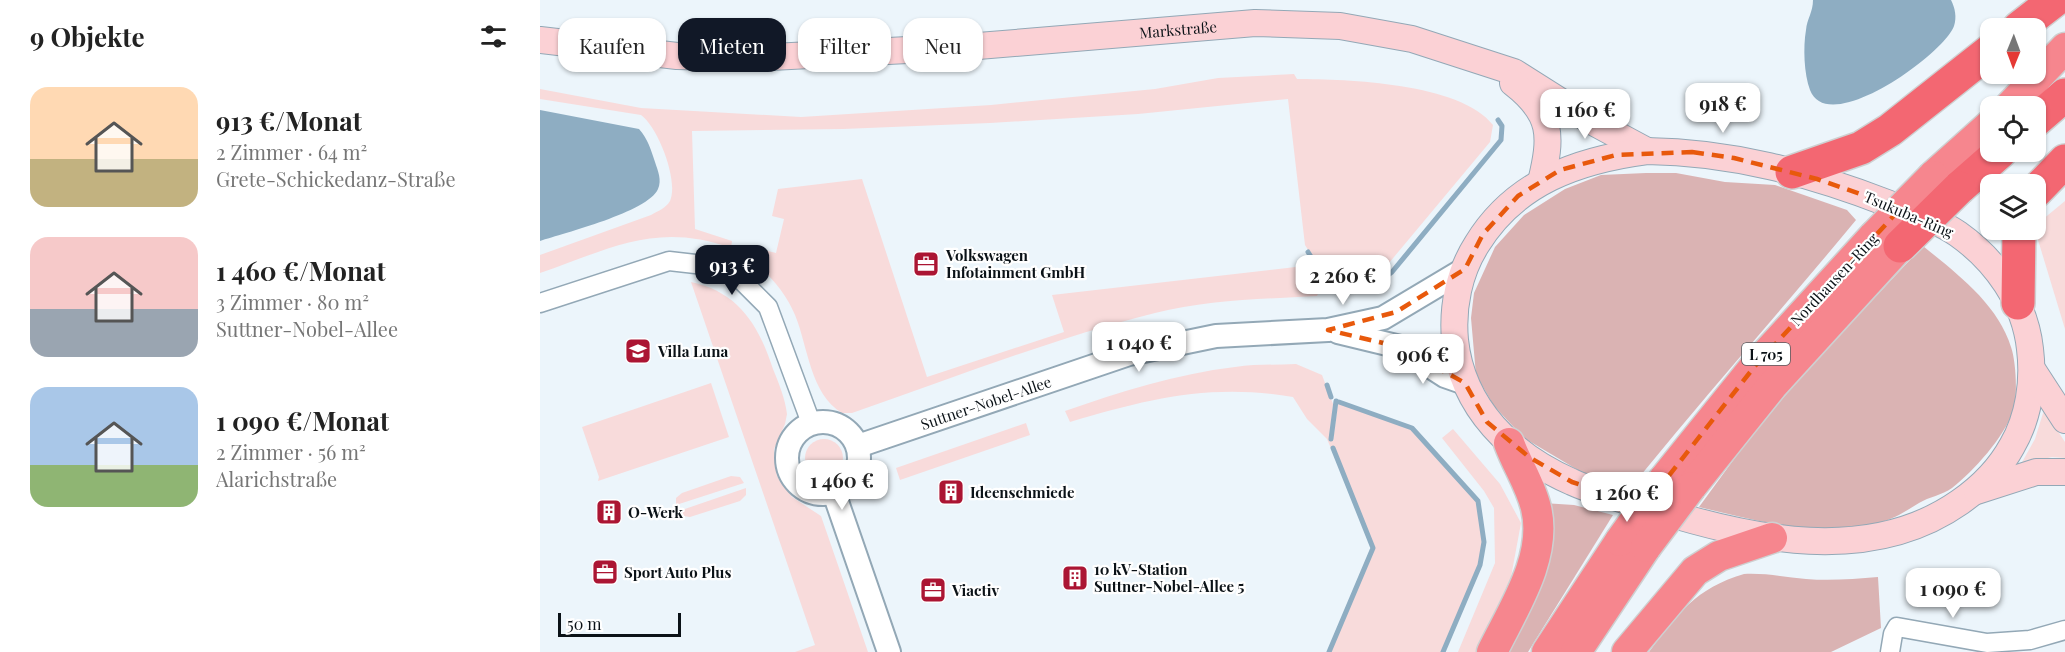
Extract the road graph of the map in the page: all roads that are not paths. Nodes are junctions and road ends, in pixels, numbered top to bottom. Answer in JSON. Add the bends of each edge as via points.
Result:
{"nodes":[{"id":1,"x":2055,"y":0,"type":"edge"},
{"id":2,"x":2032,"y":18,"type":"edge"},
{"id":3,"x":540,"y":39,"type":"edge"},
{"id":4,"x":2065,"y":48,"type":"edge"},
{"id":5,"x":1980,"y":59,"type":"edge"},
{"id":6,"x":1489,"y":64,"type":"junction"},
{"id":7,"x":2065,"y":95,"type":"edge"},
{"id":8,"x":2019,"y":96,"type":"edge"},
{"id":9,"x":2046,"y":111,"type":"edge"},
{"id":10,"x":1980,"y":137,"type":"edge"},
{"id":11,"x":1647,"y":152,"type":"junction"},
{"id":12,"x":2065,"y":161,"type":"edge"},
{"id":13,"x":1982,"y":162,"type":"edge"},
{"id":14,"x":1792,"y":171,"type":"junction"},
{"id":15,"x":2046,"y":181,"type":"edge"},
{"id":16,"x":1540,"y":182,"type":"junction"},
{"id":17,"x":1946,"y":182,"type":"junction"},
{"id":18,"x":2019,"y":240,"type":"edge"},
{"id":19,"x":1887,"y":241,"type":"joint"},
{"id":20,"x":1465,"y":268,"type":"junction"},
{"id":21,"x":540,"y":303,"type":"edge"},
{"id":22,"x":2018,"y":303,"type":"junction"},
{"id":23,"x":1328,"y":330,"type":"junction"},
{"id":24,"x":2032,"y":369,"type":"junction"},
{"id":25,"x":1465,"y":383,"type":"junction"},
{"id":26,"x":2065,"y":420,"type":"edge"},
{"id":27,"x":811,"y":423,"type":"junction"},
{"id":28,"x":1509,"y":443,"type":"junction"},
{"id":29,"x":858,"y":446,"type":"junction"},
{"id":30,"x":2065,"y":472,"type":"edge"},
{"id":31,"x":1974,"y":492,"type":"junction"},
{"id":32,"x":834,"y":493,"type":"junction"},
{"id":33,"x":1772,"y":538,"type":"junction"},
{"id":34,"x":1633,"y":544,"type":"junction"},
{"id":35,"x":2065,"y":630,"type":"edge"},
{"id":36,"x":889,"y":652,"type":"edge"},
{"id":37,"x":1492,"y":652,"type":"edge"},
{"id":38,"x":1547,"y":652,"type":"edge"},
{"id":39,"x":1576,"y":652,"type":"edge"},
{"id":40,"x":1627,"y":652,"type":"edge"},
{"id":41,"x":1890,"y":652,"type":"edge"}],
"edges":[{"from":1,"to":2,"type":"highway"},
{"from":3,"to":6,"type":"main road","name":"Markstraße","via":[[676,56],[751,58],[975,46],[1245,24],[1299,24],[1340,26],[1404,37]]},
{"from":4,"to":8,"type":"highway"},
{"from":5,"to":14,"type":"highway","via":[[1861,148]]},
{"from":6,"to":11,"type":"main road","name":"Markstraße","via":[[1514,72]]},
{"from":6,"to":16,"type":"main road","name":"Markstraße","via":[[1527,93],[1547,123],[1548,152]]},
{"from":7,"to":9,"type":"highway"},
{"from":10,"to":17,"type":"highway","number":"L 705"},
{"from":11,"to":14,"type":"main road","name":"Tsukuba-Ring","via":[[1692,152]]},
{"from":11,"to":16,"type":"main road","name":"Tsukuba-Ring","via":[[1587,162]]},
{"from":12,"to":15,"type":"highway"},
{"from":13,"to":17,"type":"highway","number":"L 705"},
{"from":14,"to":22,"type":"main road","name":"Tsukuba-Ring","via":[[1869,196],[1956,232],[1983,255]]},
{"from":16,"to":20,"type":"main road","name":"Tsukuba-Ring","via":[[1498,214]]},
{"from":17,"to":19,"type":"highway","number":"L 705","bridge":true},
{"from":18,"to":22,"type":"highway"},
{"from":19,"to":34,"type":"highway","name":"Nordhausen-Ring","number":"L 705","bridge":true,"via":[[1772,386],[1677,483]]},
{"from":20,"to":23,"type":"street","name":"Suttner-Nobel-Allee","via":[[1396,312]]},
{"from":20,"to":25,"type":"main road","name":"Tsukuba-Ring","via":[[1453,321]]},
{"from":21,"to":27,"type":"street","via":[[669,261],[713,266],[738,277],[768,307],[777,324]]},
{"from":22,"to":24,"type":"main road","name":"Tsukuba-Ring","via":[[2028,332]]},
{"from":23,"to":25,"type":"street","name":"Suttner-Nobel-Allee","via":[[1400,347],[1445,376]]},
{"from":23,"to":29,"type":"street","name":"Suttner-Nobel-Allee","via":[[1215,336],[1140,352]]},
{"from":24,"to":26,"type":"main road"},
{"from":24,"to":31,"type":"main road","name":"Tsukuba-Ring","via":[[2023,422],[2012,446]]},
{"from":25,"to":28,"type":"main road","name":"Tsukuba-Ring","via":[[1487,422]]},
{"from":27,"to":29,"type":"street","via":[[840,425]]},
{"from":27,"to":32,"type":"street","via":[[801,429],[788,447],[789,471],[802,488],[822,495]]},
{"from":28,"to":33,"type":"main road","name":"Tsukuba-Ring","via":[[1572,482],[1693,521]]},
{"from":28,"to":37,"type":"highway","via":[[1534,500],[1538,541],[1526,579]]},
{"from":29,"to":32,"type":"street","via":[[858,469],[853,479]]},
{"from":30,"to":31,"type":"main road","via":[[2036,472]]},
{"from":31,"to":33,"type":"main road","name":"Tsukuba-Ring","via":[[1927,521],[1865,539]]},
{"from":32,"to":36,"type":"street"},
{"from":33,"to":40,"type":"highway","via":[[1719,556],[1695,571]]},
{"from":34,"to":38,"type":"highway","name":"Nordhausen-Ring","number":"L 705"},
{"from":34,"to":39,"type":"highway","name":"Nordhausen-Ring","number":"L 705"},
{"from":35,"to":41,"type":"street","via":[[2030,640],[1987,643],[1897,627]]}]}
